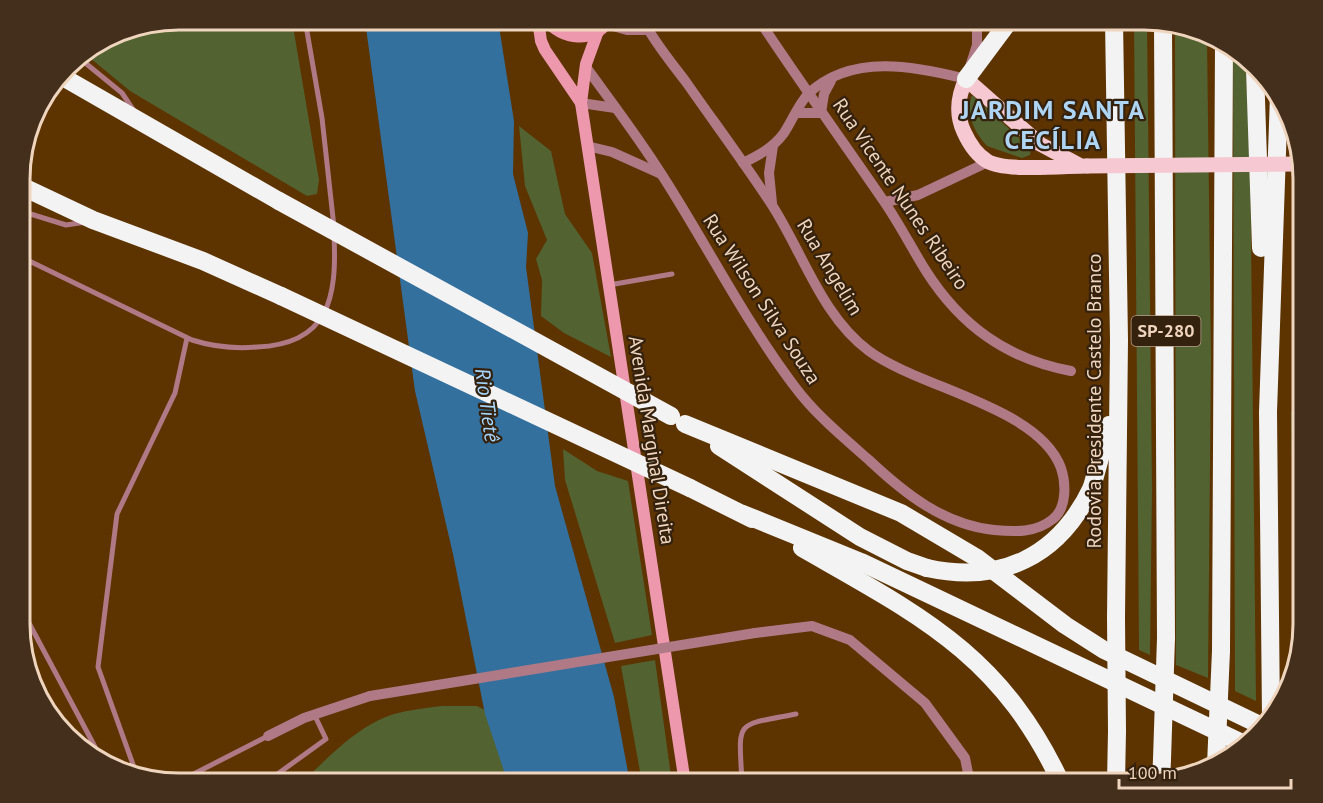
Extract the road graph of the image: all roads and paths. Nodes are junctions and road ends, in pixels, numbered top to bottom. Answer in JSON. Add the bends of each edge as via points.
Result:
{"nodes":[{"id":1,"x":307,"y":30,"type":"edge"},
{"id":2,"x":540,"y":30,"type":"edge"},
{"id":3,"x":557,"y":30,"type":"edge"},
{"id":4,"x":592,"y":30,"type":"edge"},
{"id":5,"x":602,"y":30,"type":"edge"},
{"id":6,"x":627,"y":30,"type":"edge"},
{"id":7,"x":648,"y":30,"type":"joint"},
{"id":8,"x":766,"y":30,"type":"edge"},
{"id":9,"x":977,"y":30,"type":"edge"},
{"id":10,"x":1003,"y":30,"type":"edge"},
{"id":11,"x":1114,"y":30,"type":"edge"},
{"id":12,"x":1163,"y":31,"type":"edge"},
{"id":13,"x":1224,"y":53,"type":"edge"},
{"id":14,"x":86,"y":63,"type":"edge"},
{"id":15,"x":586,"y":68,"type":"junction"},
{"id":16,"x":832,"y":78,"type":"junction"},
{"id":17,"x":966,"y":79,"type":"junction"},
{"id":18,"x":68,"y":80,"type":"edge"},
{"id":19,"x":1255,"y":81,"type":"edge"},
{"id":20,"x":808,"y":95,"type":"junction"},
{"id":21,"x":581,"y":102,"type":"junction"},
{"id":22,"x":615,"y":108,"type":"junction"},
{"id":23,"x":796,"y":113,"type":"junction"},
{"id":24,"x":821,"y":113,"type":"junction"},
{"id":25,"x":1278,"y":115,"type":"edge"},
{"id":26,"x":140,"y":120,"type":"junction"},
{"id":27,"x":1040,"y":144,"type":"junction"},
{"id":28,"x":587,"y":146,"type":"junction"},
{"id":29,"x":773,"y":146,"type":"junction"},
{"id":30,"x":988,"y":162,"type":"junction"},
{"id":31,"x":743,"y":163,"type":"junction"},
{"id":32,"x":1292,"y":164,"type":"edge"},
{"id":33,"x":1084,"y":166,"type":"junction"},
{"id":34,"x":1034,"y":168,"type":"junction"},
{"id":35,"x":662,"y":174,"type":"junction"},
{"id":36,"x":30,"y":190,"type":"edge"},
{"id":37,"x":885,"y":202,"type":"junction"},
{"id":38,"x":773,"y":206,"type":"junction"},
{"id":39,"x":30,"y":214,"type":"edge"},
{"id":40,"x":93,"y":220,"type":"junction"},
{"id":41,"x":30,"y":261,"type":"edge"},
{"id":42,"x":672,"y":274,"type":"dead end"},
{"id":43,"x":609,"y":285,"type":"junction"},
{"id":44,"x":187,"y":338,"type":"junction"},
{"id":45,"x":1119,"y":340,"type":"junction"},
{"id":46,"x":1071,"y":371,"type":"dead end"},
{"id":47,"x":1268,"y":412,"type":"junction"},
{"id":48,"x":678,"y":420,"type":"junction"},
{"id":49,"x":736,"y":510,"type":"junction"},
{"id":50,"x":1028,"y":531,"type":"joint"},
{"id":51,"x":30,"y":625,"type":"edge"},
{"id":52,"x":1271,"y":703,"type":"edge"},
{"id":53,"x":314,"y":714,"type":"junction"},
{"id":54,"x":796,"y":714,"type":"dead end"},
{"id":55,"x":1255,"y":722,"type":"edge"},
{"id":56,"x":268,"y":736,"type":"joint"},
{"id":57,"x":1237,"y":740,"type":"edge"},
{"id":58,"x":95,"y":747,"type":"edge"},
{"id":59,"x":1216,"y":754,"type":"edge"},
{"id":60,"x":134,"y":766,"type":"edge"},
{"id":61,"x":1161,"y":772,"type":"edge"},
{"id":62,"x":196,"y":773,"type":"edge"},
{"id":63,"x":279,"y":773,"type":"edge"},
{"id":64,"x":683,"y":773,"type":"edge"},
{"id":65,"x":742,"y":773,"type":"edge"},
{"id":66,"x":968,"y":773,"type":"edge"},
{"id":67,"x":1056,"y":773,"type":"edge"},
{"id":68,"x":1116,"y":773,"type":"edge"}],
"edges":[{"from":1,"to":44,"type":"lane","via":[[332,197],[336,265],[328,305],[317,326],[285,344],[238,348],[210,346]]},
{"from":2,"to":21,"type":"main road","name":"Avenida Marginal Direita","via":[[545,50]]},
{"from":3,"to":4,"type":"main road","via":[[574,37]]},
{"from":5,"to":15,"type":"main road","name":"Avenida Marginal Direita"},
{"from":6,"to":7,"type":"street"},
{"from":7,"to":31,"type":"street","name":"Rua Angelim"},
{"from":8,"to":20,"type":"street","name":"Rua Vicente Nunes Ribeiro"},
{"from":9,"to":17,"type":"street","via":[[977,45]]},
{"from":10,"to":17,"type":"highway"},
{"from":11,"to":45,"type":"highway","name":"Rodovia Presidente Castelo Branco"},
{"from":12,"to":61,"type":"highway","number":"SP-280","bridge":true,"via":[[1166,638]]},
{"from":13,"to":59,"type":"highway","number":"SP-280","bridge":true,"via":[[1221,651]]},
{"from":14,"to":26,"type":"lane","via":[[122,93]]},
{"from":15,"to":21,"type":"main road","name":"Avenida Marginal Direita"},
{"from":15,"to":22,"type":"street","name":"Rua Wilson Silva Souza"},
{"from":16,"to":17,"type":"street","via":[[853,70],[892,66],[921,68]]},
{"from":16,"to":20,"type":"street"},
{"from":16,"to":24,"type":"street"},
{"from":17,"to":27,"type":"main road"},
{"from":17,"to":30,"type":"main road","via":[[960,92],[960,123],[974,149]]},
{"from":18,"to":26,"type":"highway"},
{"from":19,"to":47,"type":"highway"},
{"from":20,"to":23,"type":"street"},
{"from":20,"to":24,"type":"street","name":"Rua Vicente Nunes Ribeiro"},
{"from":21,"to":22,"type":"street"},
{"from":21,"to":28,"type":"main road","name":"Avenida Marginal Direita"},
{"from":22,"to":35,"type":"street","name":"Rua Wilson Silva Souza"},
{"from":23,"to":24,"type":"street"},
{"from":23,"to":29,"type":"street"},
{"from":24,"to":37,"type":"street","name":"Rua Vicente Nunes Ribeiro"},
{"from":25,"to":47,"type":"highway"},
{"from":26,"to":48,"type":"highway","bridge":true,"via":[[279,201]]},
{"from":27,"to":33,"type":"main road"},
{"from":27,"to":34,"type":"main road"},
{"from":28,"to":35,"type":"street","via":[[612,152]]},
{"from":28,"to":43,"type":"main road","name":"Avenida Marginal Direita"},
{"from":29,"to":31,"type":"street"},
{"from":29,"to":38,"type":"street","via":[[769,173]]},
{"from":30,"to":34,"type":"main road"},
{"from":30,"to":37,"type":"street","via":[[918,195]]},
{"from":31,"to":38,"type":"street","name":"Rua Angelim"},
{"from":32,"to":33,"type":"main road","bridge":true},
{"from":33,"to":34,"type":"main road"},
{"from":35,"to":50,"type":"street","name":"Rua Wilson Silva Souza","via":[[768,348],[810,404],[890,480],[936,512],[979,528]]},
{"from":36,"to":40,"type":"highway"},
{"from":37,"to":46,"type":"street","name":"Rua Vicente Nunes Ribeiro","via":[[927,273],[975,328],[1012,353],[1040,365]]},
{"from":38,"to":50,"type":"street","name":"Rua Angelim","via":[[826,299],[858,342],[895,366],[1008,417],[1030,430],[1058,459],[1064,476],[1064,501],[1058,516]]},
{"from":39,"to":40,"type":"lane","via":[[66,225]]},
{"from":40,"to":49,"type":"highway","bridge":true,"via":[[203,261],[281,296]]},
{"from":41,"to":44,"type":"lane"},
{"from":42,"to":43,"type":"lane"},
{"from":43,"to":64,"type":"main road","name":"Avenida Marginal Direita"},
{"from":44,"to":60,"type":"lane","via":[[175,393],[117,514],[111,561],[98,667]]},
{"from":45,"to":48,"type":"highway","bridge":true,"via":[[1110,422],[1092,487],[1076,517],[1059,537],[1028,558],[981,573],[949,573],[907,561],[860,537]]},
{"from":45,"to":68,"type":"highway","name":"Rodovia Presidente Castelo Branco","bridge":true},
{"from":47,"to":52,"type":"highway"},
{"from":48,"to":55,"type":"highway","via":[[901,513],[977,558],[1104,650]]},
{"from":49,"to":57,"type":"highway","via":[[861,562]]},
{"from":49,"to":67,"type":"highway","via":[[914,613],[965,650],[1020,711]]},
{"from":51,"to":58,"type":"lane"},
{"from":53,"to":56,"type":"street"},
{"from":53,"to":63,"type":"lane","via":[[326,739]]},
{"from":53,"to":66,"type":"street","bridge":true,"via":[[370,696],[812,626],[850,640],[925,703],[965,758]]},
{"from":54,"to":65,"type":"lane","via":[[744,727],[740,736]]},
{"from":56,"to":62,"type":"lane"}]}
